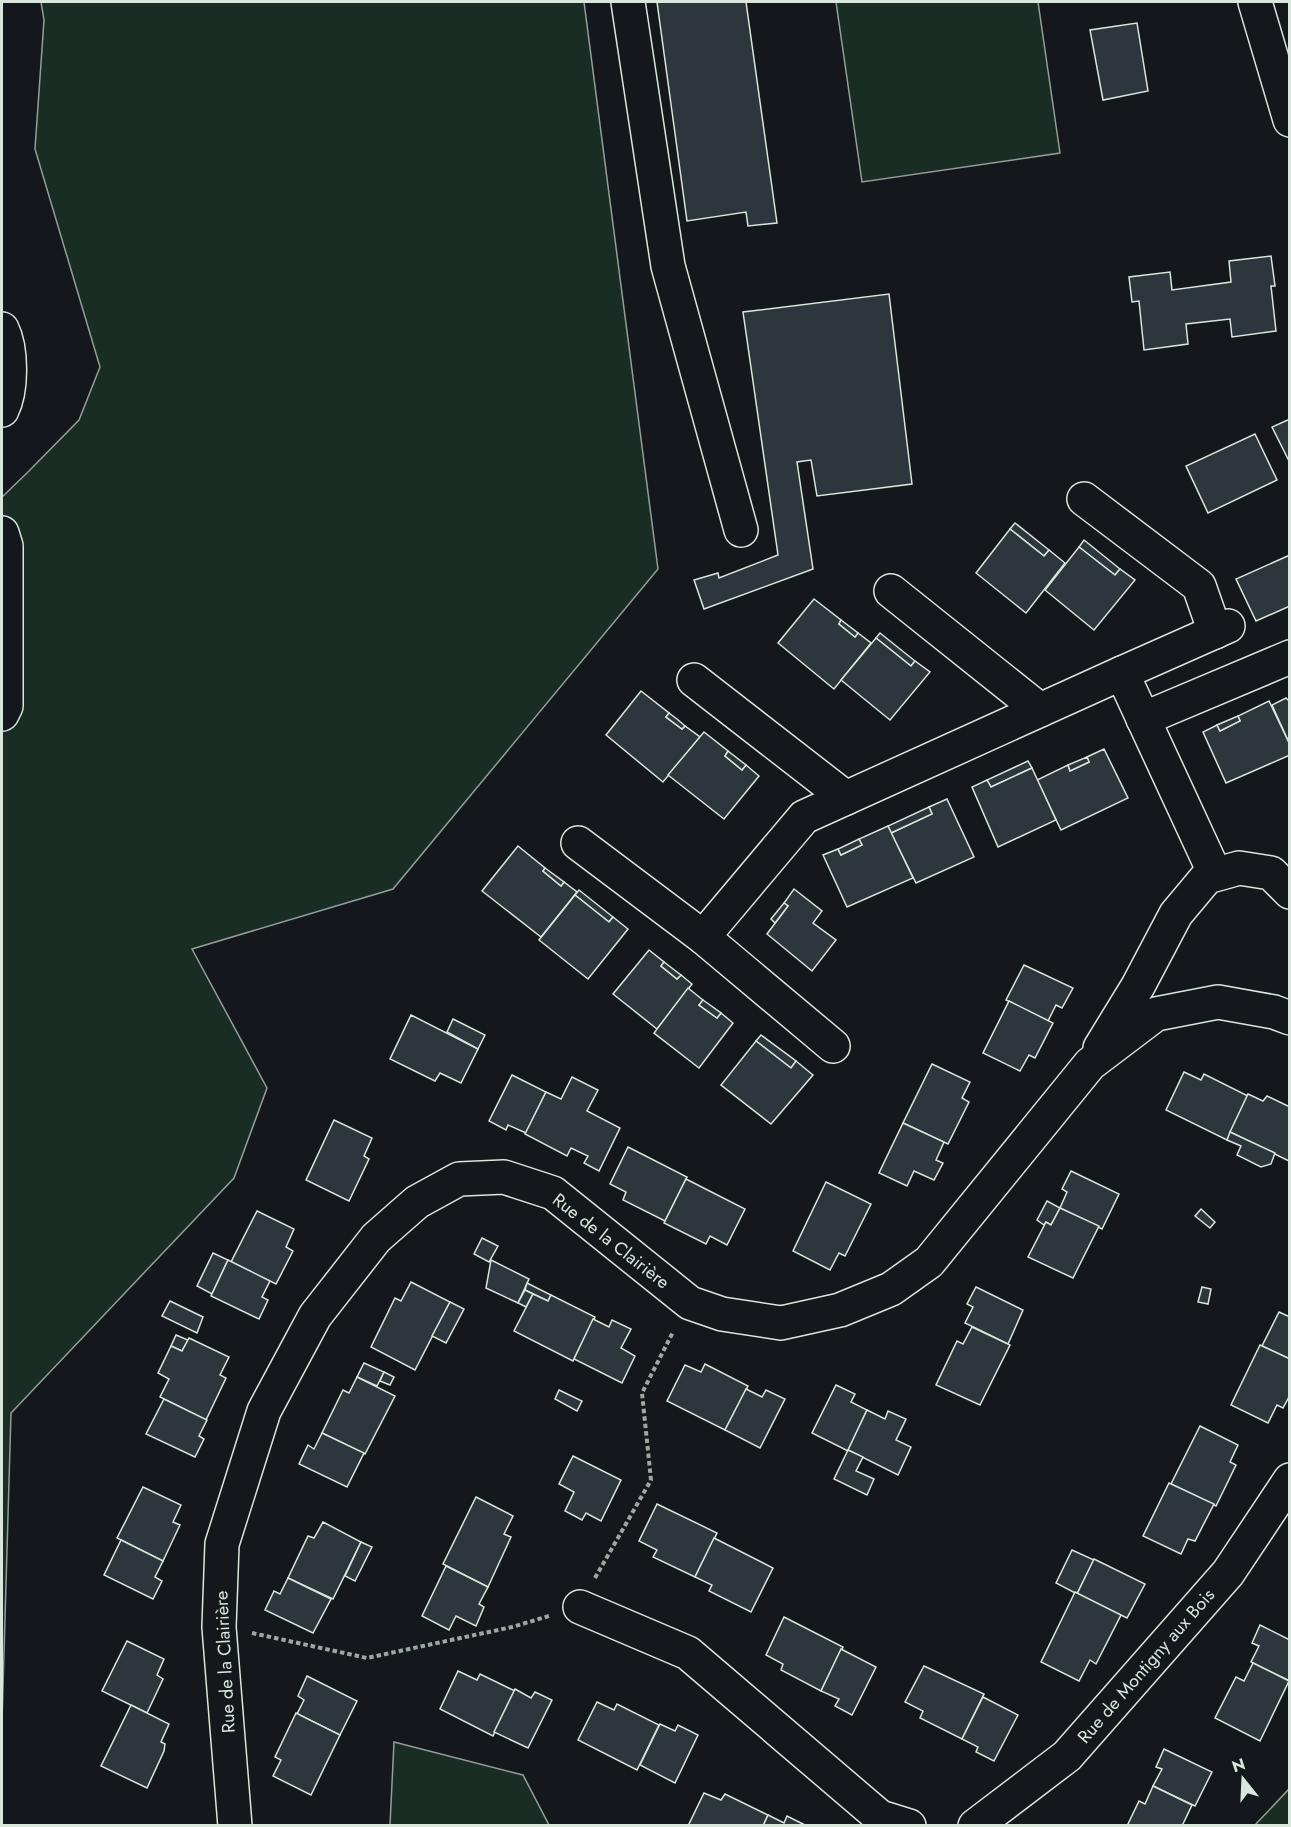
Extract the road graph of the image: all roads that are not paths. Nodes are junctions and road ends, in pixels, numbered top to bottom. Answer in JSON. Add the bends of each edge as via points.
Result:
{"nodes":[{"id":1,"x":628,"y":2,"type":"edge"},
{"id":2,"x":1255,"y":2,"type":"edge"},
{"id":3,"x":1290,"y":120,"type":"edge"},
{"id":4,"x":2,"y":329,"type":"edge"},
{"id":5,"x":2,"y":410,"type":"edge"},
{"id":6,"x":1084,"y":499,"type":"dead end"},
{"id":7,"x":741,"y":530,"type":"dead end"},
{"id":8,"x":2,"y":533,"type":"edge"},
{"id":9,"x":891,"y":591,"type":"dead end"},
{"id":10,"x":1290,"y":657,"type":"edge"},
{"id":11,"x":1122,"y":673,"type":"junction"},
{"id":12,"x":694,"y":680,"type":"dead end"},
{"id":13,"x":1040,"y":710,"type":"junction"},
{"id":14,"x":2,"y":714,"type":"edge"},
{"id":15,"x":1143,"y":719,"type":"junction"},
{"id":16,"x":846,"y":798,"type":"junction"},
{"id":17,"x":578,"y":843,"type":"dead end"},
{"id":18,"x":1215,"y":874,"type":"junction"},
{"id":19,"x":1290,"y":892,"type":"edge"},
{"id":20,"x":703,"y":937,"type":"junction"},
{"id":21,"x":1290,"y":1018,"type":"edge"},
{"id":22,"x":833,"y":1046,"type":"dead end"},
{"id":23,"x":1090,"y":1064,"type":"junction"},
{"id":24,"x":1290,"y":1480,"type":"edge"},
{"id":25,"x":580,"y":1607,"type":"road end"},
{"id":26,"x":235,"y":1826,"type":"edge"},
{"id":27,"x":909,"y":1826,"type":"edge"},
{"id":28,"x":975,"y":1826,"type":"edge"}],
"edges":[{"from":1,"to":7,"type":"street","via":[[668,266]]},
{"from":2,"to":3,"type":"street"},
{"from":4,"to":5,"type":"street","via":[[10,370]]},
{"from":6,"to":11,"type":"street","via":[[1199,586],[1222,629]]},
{"from":8,"to":14,"type":"street","via":[[6,546],[6,706]]},
{"from":9,"to":13,"type":"street"},
{"from":10,"to":15,"type":"street"},
{"from":11,"to":13,"type":"street"},
{"from":11,"to":15,"type":"street"},
{"from":12,"to":16,"type":"street"},
{"from":13,"to":16,"type":"street"},
{"from":15,"to":18,"type":"street"},
{"from":16,"to":20,"type":"street","via":[[804,817]]},
{"from":17,"to":20,"type":"street"},
{"from":18,"to":19,"type":"street","via":[[1239,868],[1272,873]]},
{"from":18,"to":23,"type":"street","via":[[1207,877],[1176,914]]},
{"from":20,"to":22,"type":"street"},
{"from":21,"to":23,"type":"street","name":"Rue de la Clairière","via":[[1218,1002],[1156,1014]]},
{"from":23,"to":26,"type":"street","name":"Rue de la Clairière","via":[[929,1262],[891,1289],[840,1310],[782,1323],[722,1314],[690,1303],[553,1194],[504,1178],[459,1179],[417,1202],[376,1238],[315,1316],[264,1411],[222,1544],[219,1627]]},
{"from":24,"to":28,"type":"street","name":"Rue de Montigny aux Bois","via":[[1228,1573],[1067,1756]]},
{"from":25,"to":27,"type":"street","via":[[688,1653],[880,1817]]}]}
